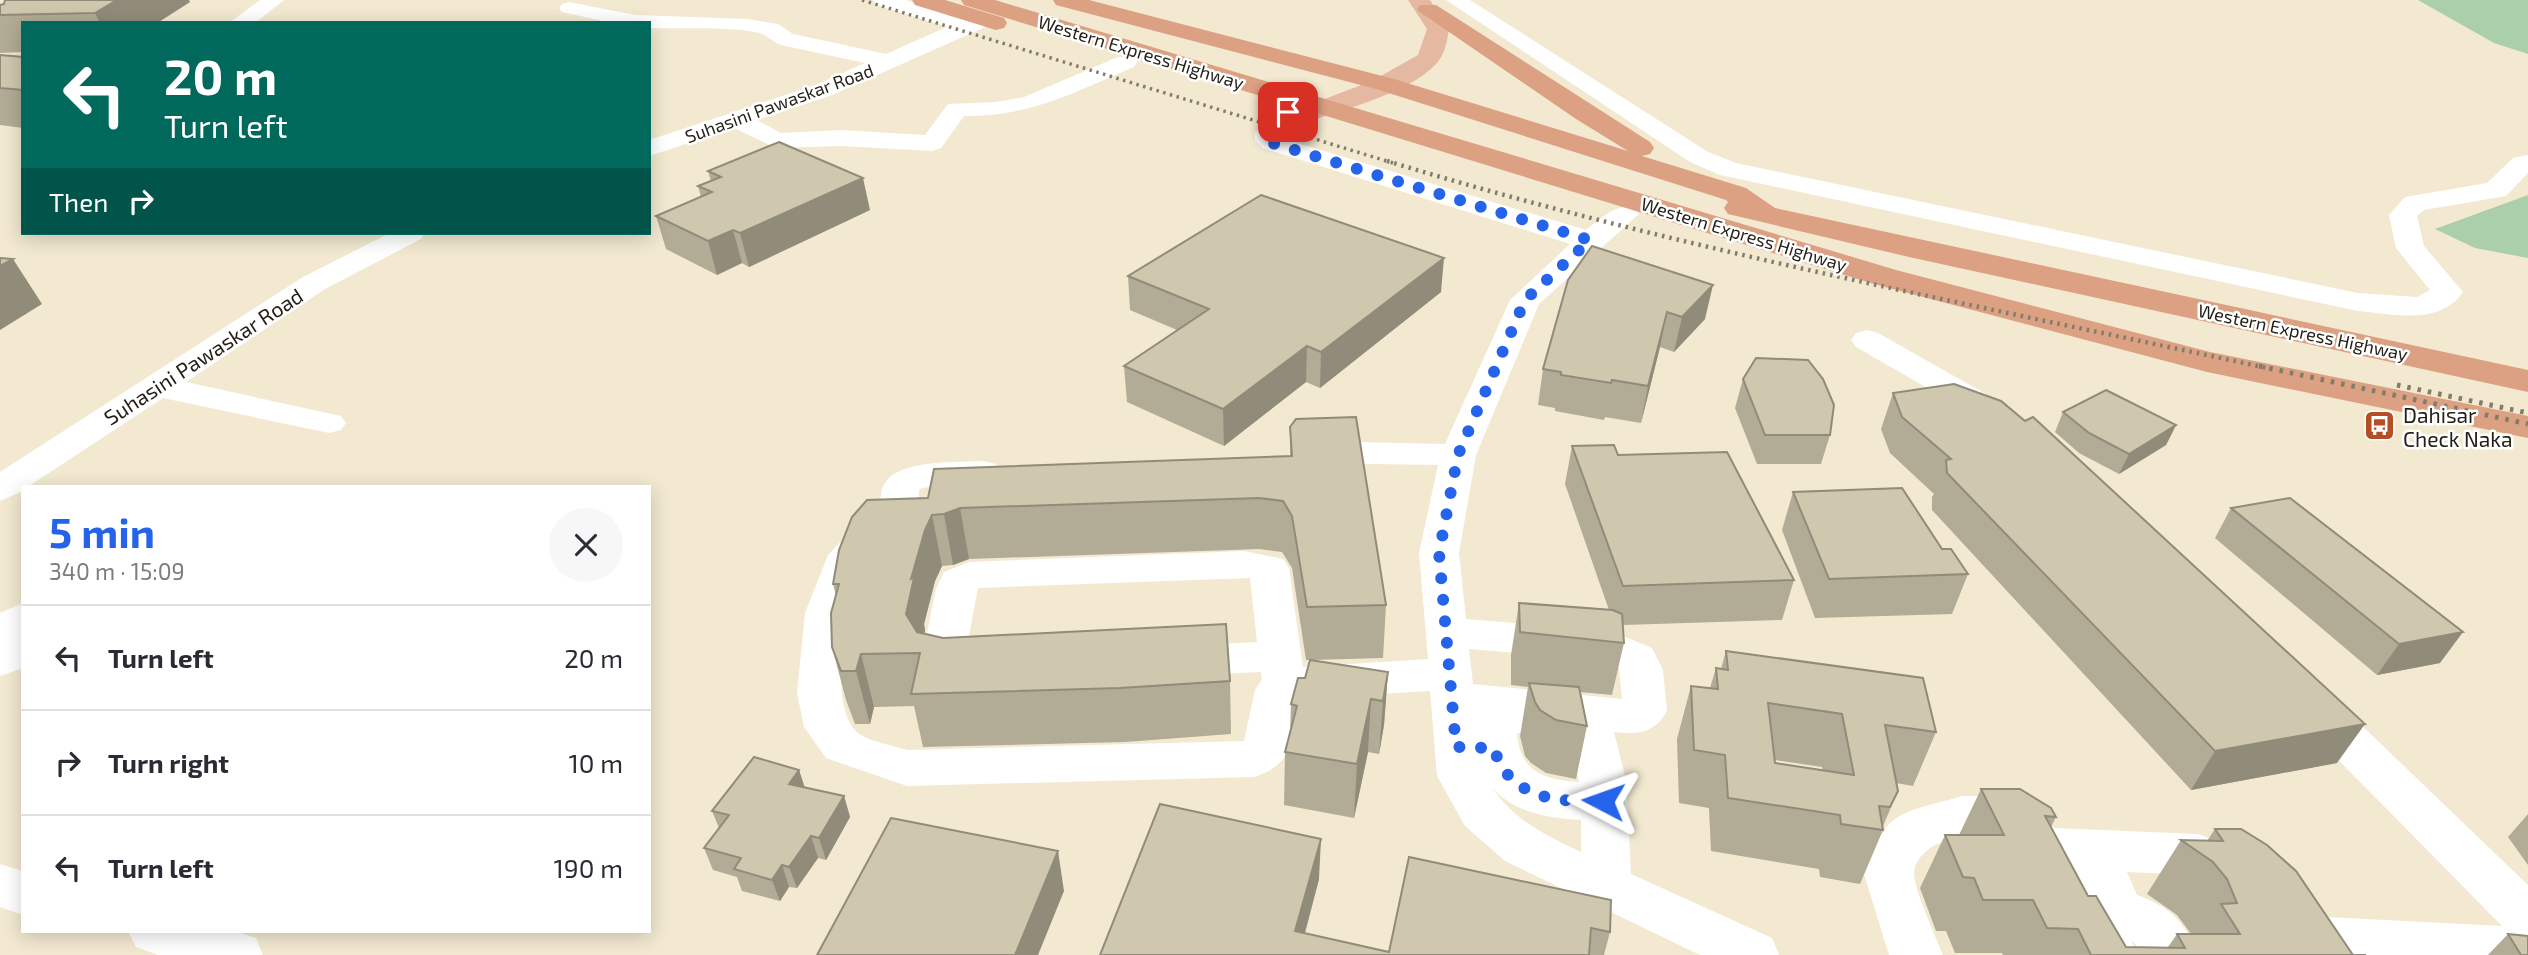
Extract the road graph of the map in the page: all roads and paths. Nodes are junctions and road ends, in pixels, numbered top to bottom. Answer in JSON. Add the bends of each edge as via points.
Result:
{"nodes":[{"id":1,"x":274,"y":0,"type":"edge"},
{"id":2,"x":884,"y":0,"type":"edge"},
{"id":3,"x":923,"y":0,"type":"edge"},
{"id":4,"x":1024,"y":0,"type":"edge"},
{"id":5,"x":1456,"y":0,"type":"edge"},
{"id":6,"x":1076,"y":2,"type":"edge"},
{"id":7,"x":569,"y":8,"type":"dead end"},
{"id":8,"x":977,"y":12,"type":"edge"},
{"id":9,"x":1413,"y":19,"type":"edge"},
{"id":10,"x":243,"y":21,"type":"edge"},
{"id":11,"x":635,"y":21,"type":"edge"},
{"id":12,"x":651,"y":22,"type":"edge"},
{"id":13,"x":891,"y":62,"type":"junction"},
{"id":14,"x":1126,"y":62,"type":"junction"},
{"id":15,"x":1354,"y":76,"type":"junction"},
{"id":16,"x":1378,"y":93,"type":"junction"},
{"id":17,"x":1295,"y":114,"type":"junction"},
{"id":18,"x":737,"y":120,"type":"junction"},
{"id":19,"x":651,"y":147,"type":"edge"},
{"id":20,"x":2528,"y":163,"type":"edge"},
{"id":21,"x":1700,"y":183,"type":"junction"},
{"id":22,"x":1625,"y":214,"type":"junction"},
{"id":23,"x":1763,"y":227,"type":"junction"},
{"id":24,"x":407,"y":235,"type":"edge"},
{"id":25,"x":1590,"y":240,"type":"junction"},
{"id":26,"x":1867,"y":340,"type":"dead end"},
{"id":27,"x":2528,"y":381,"type":"edge"},
{"id":28,"x":156,"y":386,"type":"junction"},
{"id":29,"x":329,"y":423,"type":"dead end"},
{"id":30,"x":2017,"y":426,"type":"edge"},
{"id":31,"x":2528,"y":427,"type":"edge"},
{"id":32,"x":1458,"y":455,"type":"junction"},
{"id":33,"x":1276,"y":464,"type":"edge"},
{"id":34,"x":1014,"y":486,"type":"edge"},
{"id":35,"x":0,"y":489,"type":"edge"},
{"id":36,"x":21,"y":618,"type":"edge"},
{"id":37,"x":0,"y":634,"type":"edge"},
{"id":38,"x":21,"y":651,"type":"edge"},
{"id":39,"x":0,"y":662,"type":"edge"},
{"id":40,"x":1144,"y":663,"type":"edge"},
{"id":41,"x":1448,"y":668,"type":"junction"},
{"id":42,"x":994,"y":670,"type":"edge"},
{"id":43,"x":1282,"y":670,"type":"junction"},
{"id":44,"x":2294,"y":688,"type":"edge"},
{"id":45,"x":1475,"y":748,"type":"junction"},
{"id":46,"x":1603,"y":801,"type":"junction"},
{"id":47,"x":2092,"y":850,"type":"junction"},
{"id":48,"x":0,"y":886,"type":"edge"},
{"id":49,"x":1606,"y":887,"type":"junction"},
{"id":50,"x":21,"y":891,"type":"edge"},
{"id":51,"x":2528,"y":918,"type":"edge"},
{"id":52,"x":2290,"y":924,"type":"edge"},
{"id":53,"x":161,"y":933,"type":"edge"},
{"id":54,"x":2115,"y":934,"type":"edge"},
{"id":55,"x":2396,"y":949,"type":"edge"},
{"id":56,"x":2528,"y":951,"type":"edge"},
{"id":57,"x":237,"y":955,"type":"edge"},
{"id":58,"x":1753,"y":955,"type":"edge"},
{"id":59,"x":1917,"y":955,"type":"edge"},
{"id":60,"x":2171,"y":955,"type":"edge"}],
"edges":[{"from":1,"to":10,"type":"street"},
{"from":2,"to":8,"type":"street"},
{"from":3,"to":8,"type":"highway"},
{"from":4,"to":16,"type":"highway","name":"Western Express Highway","via":[[1290,78]]},
{"from":5,"to":20,"type":"street","via":[[1699,157],[1729,169],[2358,302],[2423,307],[2448,292],[2410,248],[2403,215],[2415,203],[2496,190]]},
{"from":6,"to":15,"type":"highway"},
{"from":7,"to":11,"type":"street"},
{"from":8,"to":13,"type":"street","name":"Suhasini Pawaskar Road"},
{"from":8,"to":14,"type":"highway"},
{"from":8,"to":23,"type":"highway","name":"Western Express Highway"},
{"from":9,"to":15,"type":"main road","via":[[1402,54]]},
{"from":9,"to":16,"type":"main road","via":[[1438,29],[1436,47],[1425,63]]},
{"from":9,"to":21,"type":"highway"},
{"from":12,"to":13,"type":"street","via":[[747,25],[770,29],[789,40]]},
{"from":13,"to":18,"type":"street","name":"Suhasini Pawaskar Road"},
{"from":14,"to":17,"type":"highway"},
{"from":14,"to":18,"type":"street","via":[[1030,103],[957,109],[932,143],[776,140]]},
{"from":15,"to":16,"type":"highway"},
{"from":15,"to":17,"type":"main road"},
{"from":16,"to":17,"type":"main road"},
{"from":16,"to":21,"type":"highway"},
{"from":16,"to":23,"type":"highway","name":"Western Express Highway"},
{"from":17,"to":22,"type":"highway"},
{"from":17,"to":25,"type":"street","via":[[1268,133],[1268,140]]},
{"from":18,"to":19,"type":"street","name":"Suhasini Pawaskar Road"},
{"from":21,"to":23,"type":"highway","via":[[1736,194]]},
{"from":22,"to":23,"type":"highway","via":[[1683,229]]},
{"from":22,"to":25,"type":"street"},
{"from":23,"to":27,"type":"highway","name":"Western Express Highway"},
{"from":23,"to":31,"type":"highway","name":"Western Express Highway","via":[[1885,277],[2207,362]]},
{"from":24,"to":28,"type":"street","name":"Suhasini Pawaskar Road","via":[[314,283]]},
{"from":25,"to":32,"type":"street","via":[[1525,300]]},
{"from":26,"to":30,"type":"street"},
{"from":28,"to":29,"type":"street"},
{"from":28,"to":35,"type":"street","name":"Suhasini Pawaskar Road"},
{"from":32,"to":33,"type":"street","via":[[1303,452],[1281,457]]},
{"from":32,"to":41,"type":"street","via":[[1439,553]]},
{"from":34,"to":43,"type":"street","via":[[900,508],[842,564],[825,613],[819,693],[827,727],[842,746],[907,768],[1254,760],[1265,752]]},
{"from":36,"to":37,"type":"street"},
{"from":38,"to":39,"type":"street"},
{"from":40,"to":43,"type":"street"},
{"from":41,"to":43,"type":"street"},
{"from":41,"to":45,"type":"street"},
{"from":42,"to":43,"type":"street","via":[[944,671],[942,667],[958,582],[978,573],[1259,565],[1269,568],[1271,576]]},
{"from":44,"to":51,"type":"street"},
{"from":45,"to":46,"type":"street","via":[[1532,794]]},
{"from":45,"to":46,"type":"street","via":[[1498,715],[1583,722],[1595,739]]},
{"from":45,"to":49,"type":"street","via":[[1460,776],[1482,812],[1522,847]]},
{"from":46,"to":49,"type":"street"},
{"from":47,"to":52,"type":"street","via":[[2198,855],[2225,866]]},
{"from":47,"to":54,"type":"street"},
{"from":47,"to":59,"type":"street","via":[[2048,848],[1982,815],[1962,815],[1915,831],[1900,847],[1889,874]]},
{"from":48,"to":50,"type":"street"},
{"from":49,"to":58,"type":"street"},
{"from":52,"to":55,"type":"street"},
{"from":53,"to":57,"type":"street"},
{"from":54,"to":60,"type":"street","via":[[2145,922],[2165,938]]},
{"from":55,"to":56,"type":"street"}]}
